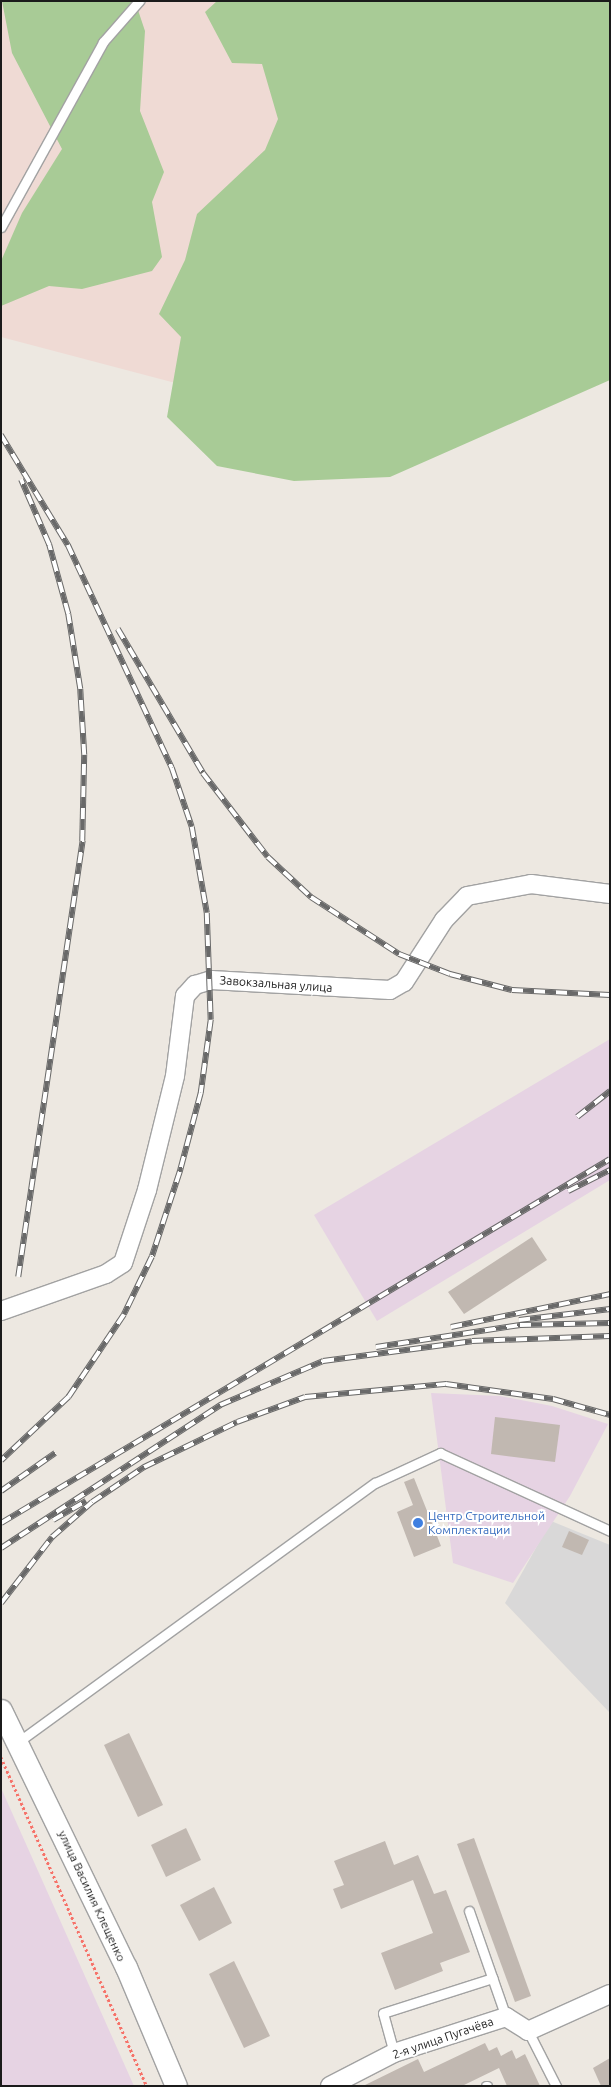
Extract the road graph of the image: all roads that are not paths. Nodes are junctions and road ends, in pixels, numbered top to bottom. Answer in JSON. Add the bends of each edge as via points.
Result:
{"nodes":[{"id":1,"x":139,"y":1,"type":"edge"},
{"id":2,"x":1,"y":227,"type":"edge"},
{"id":3,"x":610,"y":894,"type":"edge"},
{"id":4,"x":1,"y":1311,"type":"edge"},
{"id":5,"x":610,"y":1531,"type":"edge"},
{"id":6,"x":1,"y":1710,"type":"edge"},
{"id":7,"x":18,"y":1742,"type":"junction"},
{"id":8,"x":469,"y":1911,"type":"dead end"},
{"id":9,"x":493,"y":1978,"type":"junction"},
{"id":10,"x":610,"y":1994,"type":"edge"},
{"id":11,"x":506,"y":2017,"type":"junction"},
{"id":12,"x":528,"y":2031,"type":"junction"},
{"id":13,"x":394,"y":2054,"type":"junction"},
{"id":14,"x":176,"y":2086,"type":"edge"},
{"id":15,"x":330,"y":2086,"type":"edge"},
{"id":16,"x":556,"y":2086,"type":"edge"}],
"edges":[{"from":1,"to":2,"type":"lane","via":[[103,42]]},
{"from":3,"to":4,"type":"street","name":"Завокзальная улица","via":[[531,884],[467,896],[444,920],[404,982],[390,990],[211,980],[195,985],[185,996],[175,1076],[147,1190],[122,1263],[106,1274]]},
{"from":5,"to":7,"type":"lane","via":[[440,1453],[375,1482]]},
{"from":6,"to":7,"type":"street","name":"улица Василия Клещенко"},
{"from":7,"to":14,"type":"street","name":"улица Василия Клещенко","via":[[126,1967]]},
{"from":8,"to":9,"type":"lane"},
{"from":9,"to":11,"type":"lane"},
{"from":9,"to":13,"type":"lane","via":[[383,2013]]},
{"from":10,"to":12,"type":"street"},
{"from":11,"to":12,"type":"street","name":"2-я улица Пугачёва"},
{"from":11,"to":13,"type":"street","name":"2-я улица Пугачёва"},
{"from":12,"to":16,"type":"lane"},
{"from":13,"to":15,"type":"street","name":"2-я улица Пугачёва"}]}
